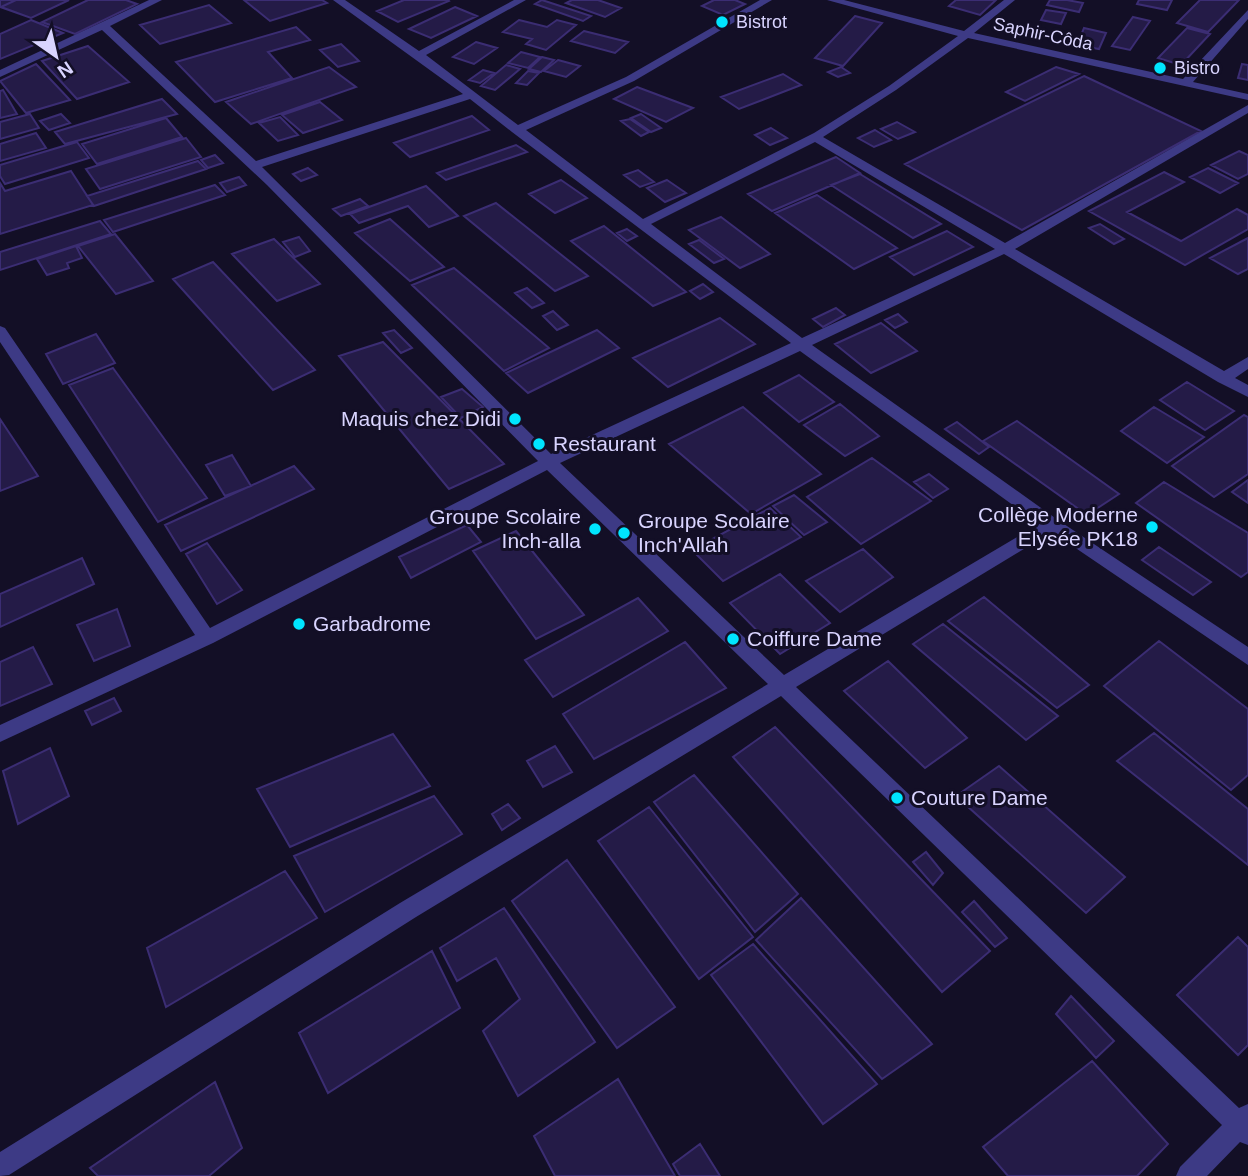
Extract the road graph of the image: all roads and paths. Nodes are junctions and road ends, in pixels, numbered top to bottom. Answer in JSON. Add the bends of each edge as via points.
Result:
{"nodes":[{"id":1,"x":157,"y":0,"type":"edge"},
{"id":2,"x":338,"y":0,"type":"edge"},
{"id":3,"x":521,"y":0,"type":"edge"},
{"id":4,"x":767,"y":0,"type":"edge"},
{"id":5,"x":832,"y":0,"type":"edge"},
{"id":6,"x":1010,"y":0,"type":"edge"},
{"id":7,"x":1248,"y":13,"type":"edge"},
{"id":8,"x":105,"y":27,"type":"junction"},
{"id":9,"x":967,"y":35,"type":"junction"},
{"id":10,"x":419,"y":55,"type":"junction"},
{"id":11,"x":0,"y":74,"type":"edge"},
{"id":12,"x":1186,"y":83,"type":"junction"},
{"id":13,"x":470,"y":95,"type":"junction"},
{"id":14,"x":1248,"y":97,"type":"edge"},
{"id":15,"x":1248,"y":108,"type":"edge"},
{"id":16,"x":516,"y":130,"type":"junction"},
{"id":17,"x":815,"y":137,"type":"junction"},
{"id":18,"x":253,"y":166,"type":"junction"},
{"id":19,"x":642,"y":224,"type":"junction"},
{"id":20,"x":1003,"y":250,"type":"junction"},
{"id":21,"x":0,"y":331,"type":"edge"},
{"id":22,"x":802,"y":345,"type":"junction"},
{"id":23,"x":1248,"y":362,"type":"edge"},
{"id":24,"x":1223,"y":379,"type":"junction"},
{"id":25,"x":1248,"y":392,"type":"edge"},
{"id":26,"x":549,"y":462,"type":"junction"},
{"id":27,"x":1052,"y":524,"type":"junction"},
{"id":28,"x":208,"y":638,"type":"junction"},
{"id":29,"x":1248,"y":657,"type":"edge"},
{"id":30,"x":784,"y":688,"type":"junction"},
{"id":31,"x":0,"y":734,"type":"edge"},
{"id":32,"x":1245,"y":1125,"type":"edge"},
{"id":33,"x":0,"y":1166,"type":"edge"},
{"id":34,"x":1189,"y":1176,"type":"edge"}],
"edges":[{"from":1,"to":8,"type":"street"},
{"from":2,"to":10,"type":"street"},
{"from":3,"to":10,"type":"street"},
{"from":4,"to":16,"type":"street","via":[[630,79]]},
{"from":5,"to":9,"type":"street","name":"Saphir-Côda"},
{"from":6,"to":9,"type":"street"},
{"from":7,"to":12,"type":"street"},
{"from":8,"to":11,"type":"street"},
{"from":8,"to":18,"type":"street"},
{"from":9,"to":12,"type":"street","name":"Saphir-Côda"},
{"from":9,"to":17,"type":"street"},
{"from":10,"to":13,"type":"street"},
{"from":12,"to":14,"type":"street","name":"Saphir-Côda"},
{"from":13,"to":16,"type":"street"},
{"from":13,"to":18,"type":"street"},
{"from":15,"to":20,"type":"street"},
{"from":16,"to":19,"type":"street"},
{"from":17,"to":19,"type":"street"},
{"from":17,"to":20,"type":"street"},
{"from":18,"to":26,"type":"street"},
{"from":19,"to":22,"type":"street"},
{"from":20,"to":22,"type":"street"},
{"from":20,"to":24,"type":"street"},
{"from":21,"to":28,"type":"street"},
{"from":22,"to":26,"type":"street"},
{"from":22,"to":27,"type":"street"},
{"from":23,"to":24,"type":"street"},
{"from":24,"to":25,"type":"street"},
{"from":26,"to":28,"type":"street"},
{"from":26,"to":30,"type":"street"},
{"from":27,"to":29,"type":"street"},
{"from":27,"to":30,"type":"street"},
{"from":28,"to":31,"type":"street"},
{"from":30,"to":32,"type":"street"},
{"from":30,"to":33,"type":"street","via":[[408,910]]},
{"from":32,"to":34,"type":"street"}]}
